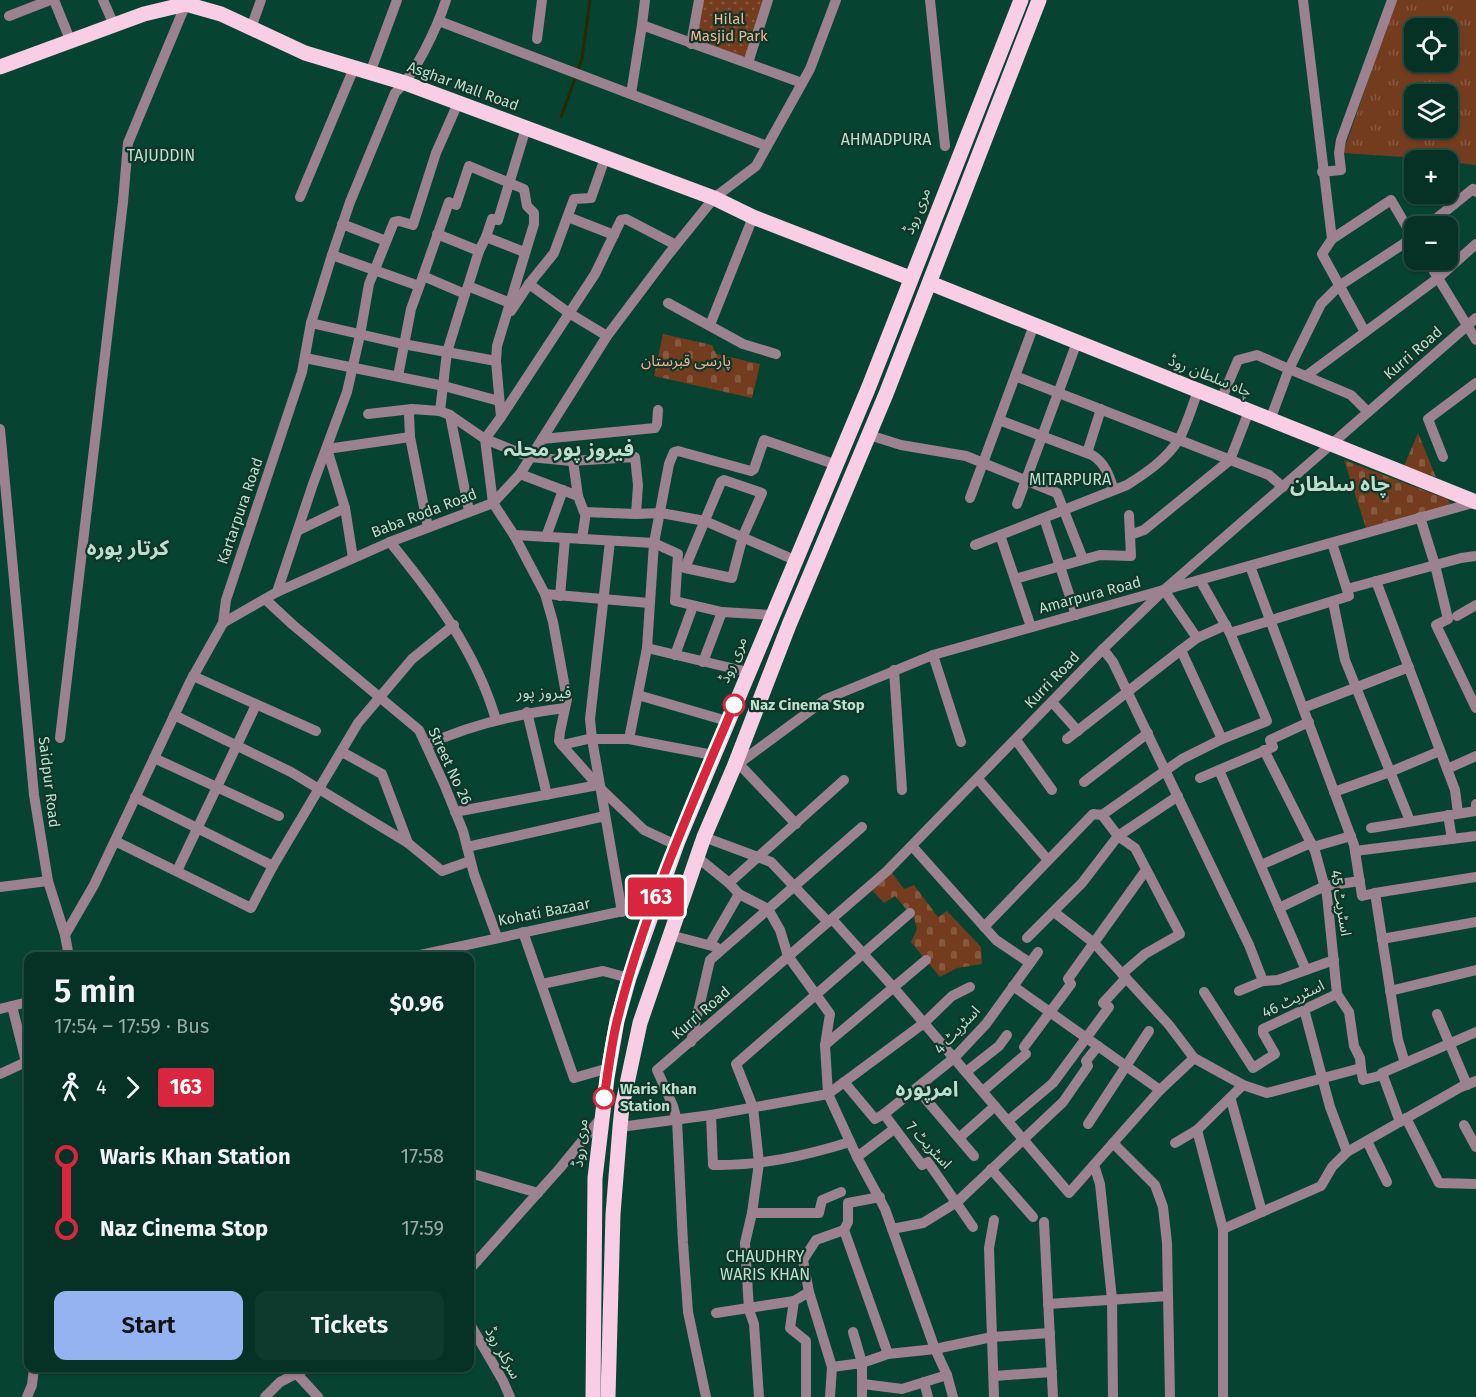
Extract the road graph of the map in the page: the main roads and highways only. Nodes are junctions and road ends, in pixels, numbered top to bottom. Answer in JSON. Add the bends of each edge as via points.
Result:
{"nodes":[{"id":1,"x":1021,"y":0,"type":"edge"},
{"id":2,"x":1038,"y":0,"type":"edge"},
{"id":3,"x":187,"y":2,"type":"edge"},
{"id":4,"x":156,"y":5,"type":"edge"},
{"id":5,"x":0,"y":68,"type":"edge"},
{"id":6,"x":910,"y":278,"type":"junction"},
{"id":7,"x":930,"y":283,"type":"junction"},
{"id":8,"x":1476,"y":502,"type":"edge"},
{"id":9,"x":593,"y":1397,"type":"edge"},
{"id":10,"x":608,"y":1397,"type":"edge"}],
"edges":[{"from":1,"to":6,"type":"main road","name":"مری روڈ"},
{"from":2,"to":7,"type":"main road"},
{"from":3,"to":4,"type":"main road","name":"Asghar Mall Road"},
{"from":3,"to":6,"type":"main road","name":"Asghar Mall Road","via":[[305,53],[405,83],[714,198]]},
{"from":4,"to":5,"type":"main road","name":"Asghar Mall Road"},
{"from":6,"to":9,"type":"main road","name":"مری روڈ","via":[[868,389],[676,845],[629,978],[609,1068],[595,1178]]},
{"from":7,"to":8,"type":"main road","name":"چاہ سلطان روڈ"},
{"from":7,"to":10,"type":"main road","via":[[789,625],[737,765],[704,837],[640,1023],[621,1107],[613,1214]]}]}
